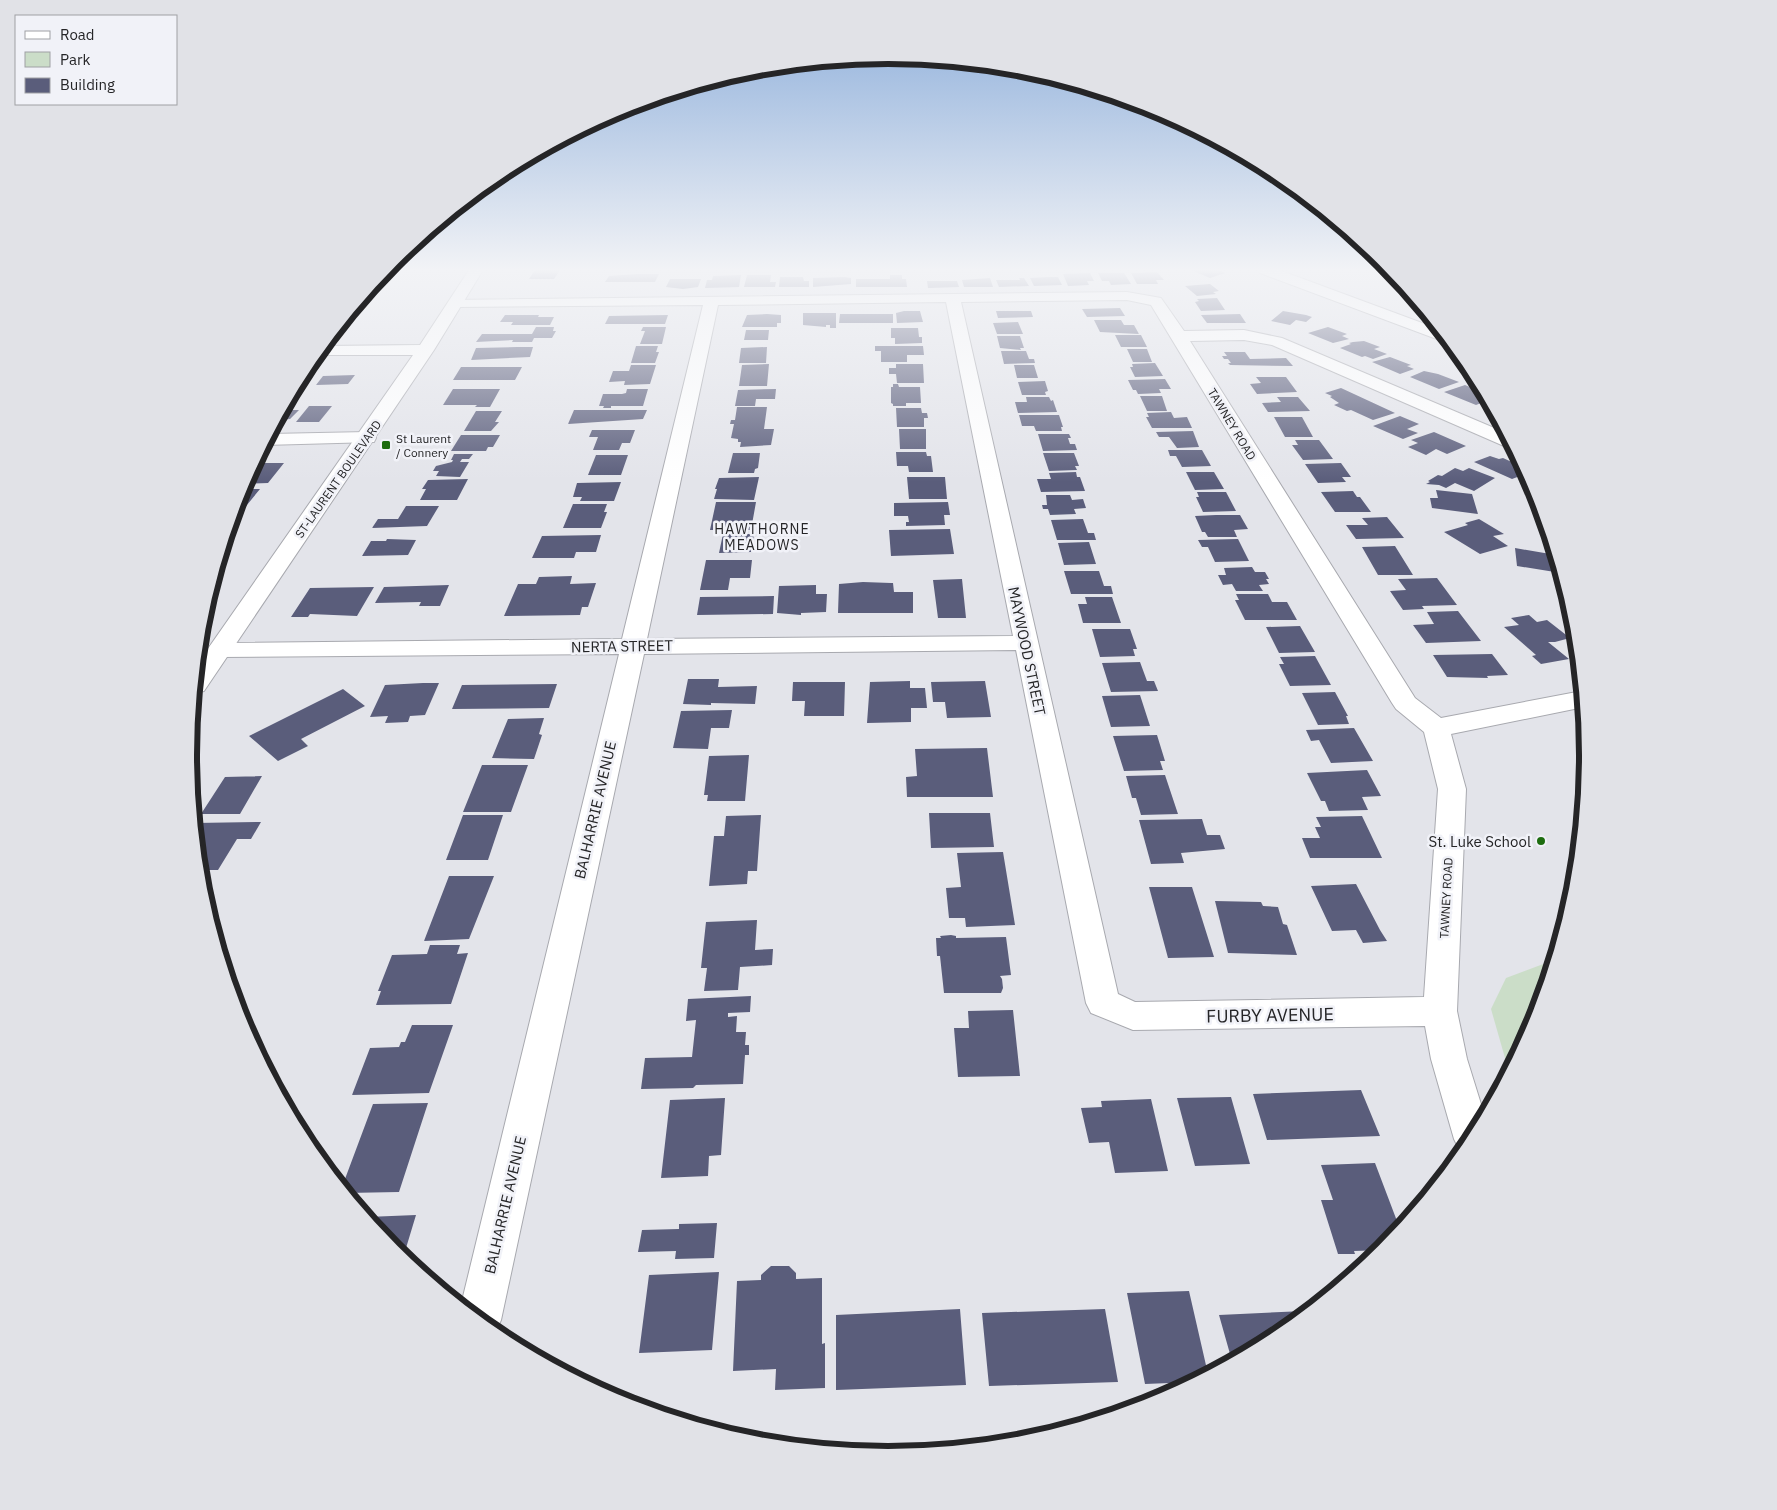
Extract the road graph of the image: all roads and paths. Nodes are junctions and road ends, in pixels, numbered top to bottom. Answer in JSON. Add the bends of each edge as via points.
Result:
{"nodes":[{"id":1,"x":432,"y":340,"type":"edge"},
{"id":2,"x":703,"y":340,"type":"edge"},
{"id":3,"x":962,"y":340,"type":"edge"},
{"id":4,"x":1183,"y":340,"type":"edge"},
{"id":5,"x":1273,"y":340,"type":"edge"},
{"id":6,"x":426,"y":350,"type":"junction"},
{"id":7,"x":328,"y":351,"type":"edge"},
{"id":8,"x":367,"y":438,"type":"junction"},
{"id":9,"x":1502,"y":438,"type":"edge"},
{"id":10,"x":274,"y":440,"type":"edge"},
{"id":11,"x":1025,"y":643,"type":"junction"},
{"id":12,"x":632,"y":645,"type":"junction"},
{"id":13,"x":220,"y":650,"type":"junction"},
{"id":14,"x":202,"y":675,"type":"edge"},
{"id":15,"x":1577,"y":700,"type":"edge"},
{"id":16,"x":1436,"y":728,"type":"junction"},
{"id":17,"x":1103,"y":1003,"type":"joint"},
{"id":18,"x":1440,"y":1011,"type":"junction"},
{"id":19,"x":1470,"y":1128,"type":"edge"},
{"id":20,"x":481,"y":1313,"type":"edge"}],
"edges":[{"from":1,"to":6,"type":"street","name":"ST-LAURENT BOULEVARD"},
{"from":2,"to":12,"type":"street","name":"BALHARRIE AVENUE"},
{"from":3,"to":11,"type":"street","name":"MAYWOOD STREET"},
{"from":4,"to":16,"type":"street","name":"TAWNEY ROAD","via":[[1405,703]]},
{"from":5,"to":9,"type":"street"},
{"from":6,"to":7,"type":"street"},
{"from":6,"to":8,"type":"street","name":"ST-LAURENT BOULEVARD"},
{"from":8,"to":10,"type":"street"},
{"from":8,"to":13,"type":"street","name":"ST-LAURENT BOULEVARD"},
{"from":11,"to":12,"type":"street","name":"NERTA STREET"},
{"from":11,"to":17,"type":"street","name":"MAYWOOD STREET"},
{"from":12,"to":13,"type":"street","name":"NERTA STREET"},
{"from":12,"to":20,"type":"street","name":"BALHARRIE AVENUE"},
{"from":13,"to":14,"type":"street","name":"ST-LAURENT BOULEVARD"},
{"from":15,"to":16,"type":"street"},
{"from":16,"to":18,"type":"street","name":"TAWNEY ROAD","via":[[1452,788]]},
{"from":17,"to":18,"type":"street","name":"FURBY AVENUE","via":[[1133,1016]]},
{"from":18,"to":19,"type":"street","name":"TAWNEY ROAD","via":[[1448,1059]]}]}
